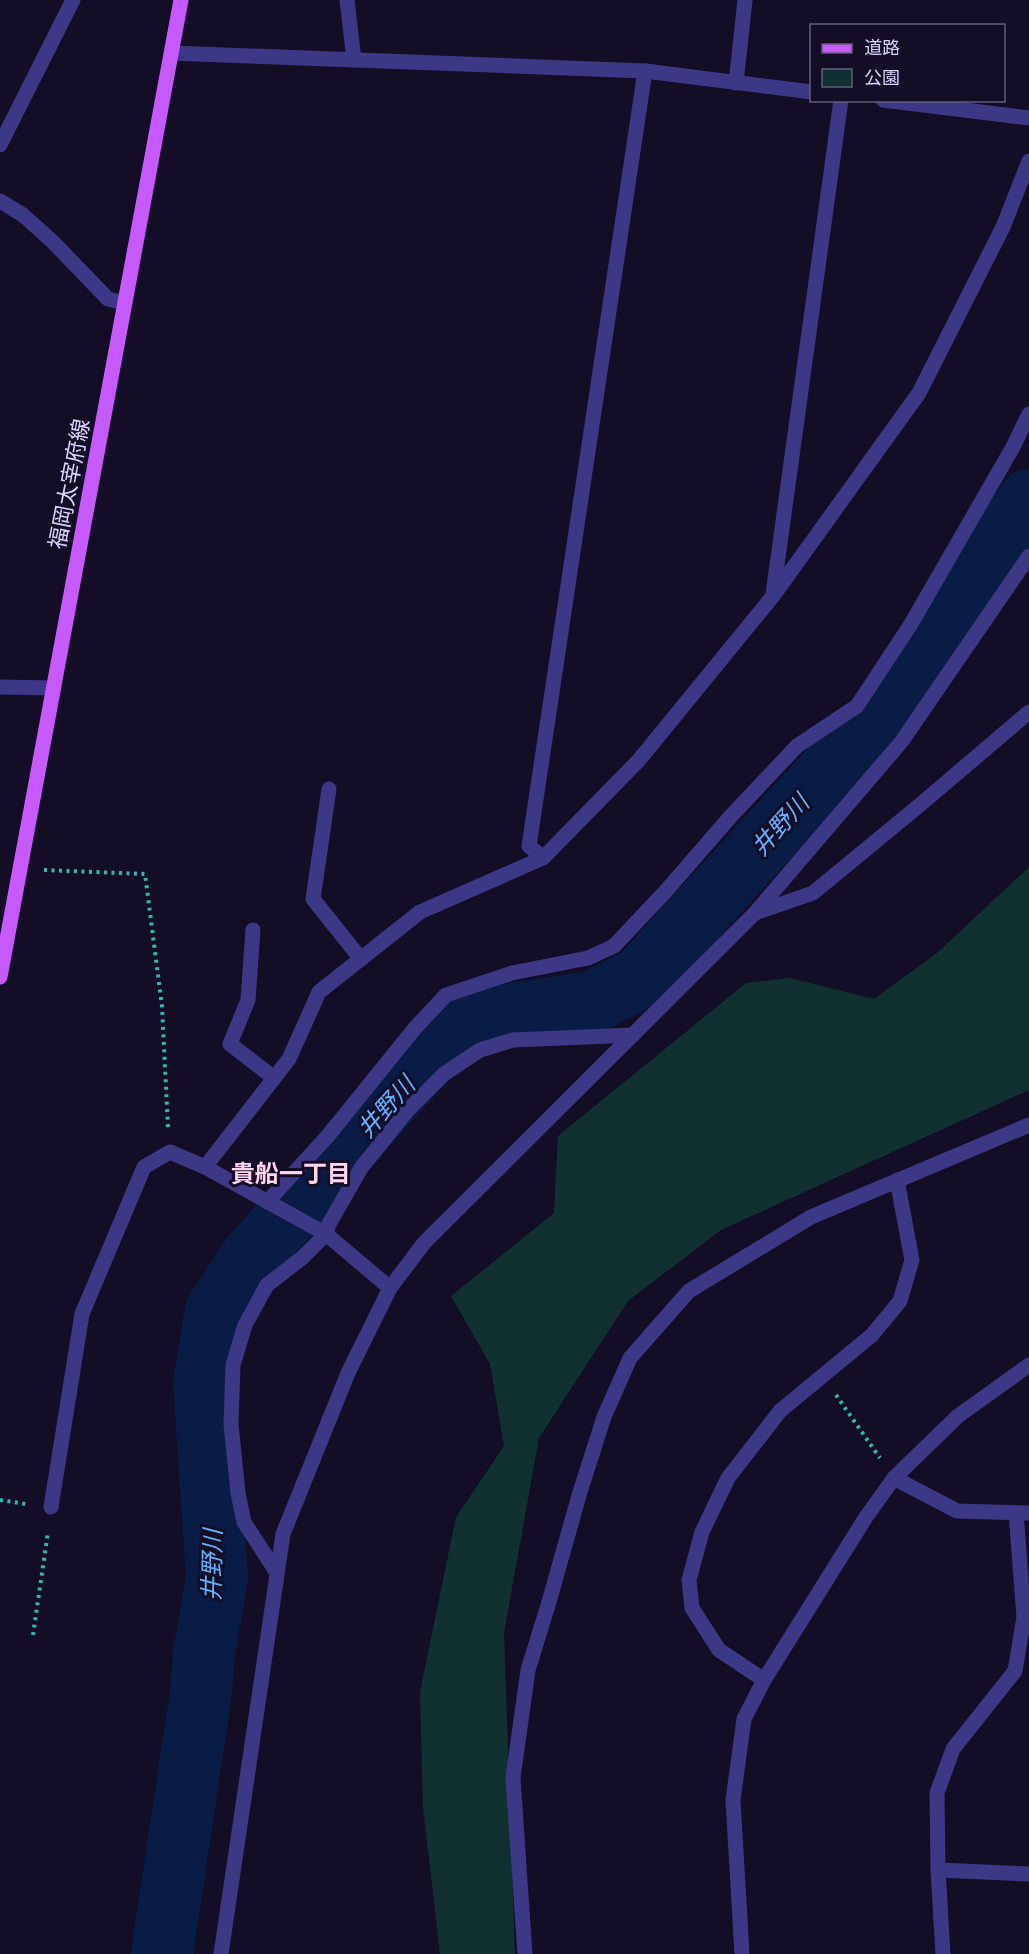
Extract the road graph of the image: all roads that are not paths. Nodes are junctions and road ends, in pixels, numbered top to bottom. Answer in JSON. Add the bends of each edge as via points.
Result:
{"nodes":[{"id":1,"x":72,"y":0,"type":"edge"},
{"id":2,"x":182,"y":0,"type":"edge"},
{"id":3,"x":346,"y":0,"type":"edge"},
{"id":4,"x":745,"y":0,"type":"edge"},
{"id":5,"x":172,"y":54,"type":"junction"},
{"id":6,"x":354,"y":60,"type":"junction"},
{"id":7,"x":645,"y":71,"type":"junction"},
{"id":8,"x":736,"y":83,"type":"junction"},
{"id":9,"x":810,"y":92,"type":"edge"},
{"id":10,"x":841,"y":102,"type":"edge"},
{"id":11,"x":899,"y":102,"type":"edge"},
{"id":12,"x":1029,"y":118,"type":"edge"},
{"id":13,"x":0,"y":145,"type":"edge"},
{"id":14,"x":1029,"y":161,"type":"edge"},
{"id":15,"x":0,"y":201,"type":"edge"},
{"id":16,"x":125,"y":303,"type":"junction"},
{"id":17,"x":1029,"y":414,"type":"edge"},
{"id":18,"x":1029,"y":556,"type":"edge"},
{"id":19,"x":773,"y":596,"type":"junction"},
{"id":20,"x":0,"y":687,"type":"edge"},
{"id":21,"x":54,"y":688,"type":"junction"},
{"id":22,"x":1029,"y":712,"type":"edge"},
{"id":23,"x":329,"y":789,"type":"dead end"},
{"id":24,"x":543,"y":858,"type":"junction"},
{"id":25,"x":755,"y":913,"type":"junction"},
{"id":26,"x":6,"y":915,"type":"edge"},
{"id":27,"x":253,"y":930,"type":"dead end"},
{"id":28,"x":361,"y":959,"type":"junction"},
{"id":29,"x":0,"y":977,"type":"edge"},
{"id":30,"x":633,"y":1035,"type":"junction"},
{"id":31,"x":274,"y":1078,"type":"junction"},
{"id":32,"x":1029,"y":1125,"type":"edge"},
{"id":33,"x":204,"y":1167,"type":"junction"},
{"id":34,"x":897,"y":1180,"type":"junction"},
{"id":35,"x":267,"y":1202,"type":"junction"},
{"id":36,"x":326,"y":1234,"type":"junction"},
{"id":37,"x":390,"y":1288,"type":"junction"},
{"id":38,"x":1029,"y":1365,"type":"edge"},
{"id":39,"x":894,"y":1478,"type":"junction"},
{"id":40,"x":51,"y":1507,"type":"road end"},
{"id":41,"x":1023,"y":1513,"type":"edge"},
{"id":42,"x":277,"y":1573,"type":"junction"},
{"id":43,"x":1022,"y":1671,"type":"edge"},
{"id":44,"x":764,"y":1680,"type":"junction"},
{"id":45,"x":938,"y":1870,"type":"junction"},
{"id":46,"x":1029,"y":1874,"type":"edge"},
{"id":47,"x":221,"y":1954,"type":"edge"},
{"id":48,"x":525,"y":1954,"type":"edge"},
{"id":49,"x":742,"y":1954,"type":"edge"},
{"id":50,"x":943,"y":1954,"type":"edge"}],
"edges":[{"from":1,"to":13,"type":"street"},
{"from":2,"to":5,"type":"main road","name":"福岡太宰府線"},
{"from":3,"to":6,"type":"street"},
{"from":4,"to":8,"type":"street"},
{"from":5,"to":6,"type":"street"},
{"from":5,"to":16,"type":"main road","name":"福岡太宰府線"},
{"from":6,"to":7,"type":"street"},
{"from":7,"to":8,"type":"street"},
{"from":7,"to":24,"type":"street","via":[[529,846]]},
{"from":8,"to":9,"type":"street"},
{"from":10,"to":19,"type":"street"},
{"from":11,"to":12,"type":"street"},
{"from":14,"to":19,"type":"street","via":[[1003,227],[919,393]]},
{"from":15,"to":16,"type":"street","via":[[24,215],[52,240],[108,299]]},
{"from":16,"to":21,"type":"main road","name":"福岡太宰府線"},
{"from":17,"to":35,"type":"street","via":[[911,624],[857,706],[797,746],[614,946],[588,958],[512,973],[447,995]]},
{"from":18,"to":25,"type":"street","via":[[902,741]]},
{"from":19,"to":24,"type":"street","via":[[639,760]]},
{"from":20,"to":21,"type":"street"},
{"from":21,"to":26,"type":"main road","name":"福岡太宰府線","via":[[20,870]]},
{"from":22,"to":25,"type":"street","via":[[813,893]]},
{"from":23,"to":28,"type":"street","via":[[313,899]]},
{"from":24,"to":28,"type":"street","via":[[420,912]]},
{"from":25,"to":30,"type":"street"},
{"from":26,"to":29,"type":"main road","name":"福岡太宰府線"},
{"from":27,"to":31,"type":"street","via":[[248,1000],[230,1044]]},
{"from":28,"to":31,"type":"street","via":[[319,992],[289,1059]]},
{"from":30,"to":36,"type":"street","via":[[513,1040],[480,1050],[444,1074],[407,1110],[361,1168]]},
{"from":30,"to":37,"type":"street","via":[[424,1243]]},
{"from":31,"to":33,"type":"street"},
{"from":32,"to":34,"type":"street"},
{"from":33,"to":35,"type":"street"},
{"from":33,"to":40,"type":"street","via":[[170,1152],[144,1167],[82,1314]]},
{"from":34,"to":44,"type":"street","via":[[912,1260],[900,1301],[872,1335],[780,1411],[728,1478],[702,1532],[689,1580],[692,1608],[719,1650]]},
{"from":34,"to":48,"type":"street","via":[[811,1217],[689,1291],[630,1358],[604,1417],[528,1670],[513,1778]]},
{"from":35,"to":36,"type":"street"},
{"from":36,"to":37,"type":"street"},
{"from":36,"to":42,"type":"street","via":[[267,1285],[245,1324],[233,1365],[231,1424],[244,1522]]},
{"from":37,"to":42,"type":"street","via":[[348,1373],[283,1534]]},
{"from":38,"to":39,"type":"street","via":[[958,1416]]},
{"from":39,"to":41,"type":"street","via":[[957,1511]]},
{"from":39,"to":44,"type":"street"},
{"from":41,"to":43,"type":"street"},
{"from":42,"to":47,"type":"street"},
{"from":43,"to":45,"type":"street","via":[[953,1749],[937,1793]]},
{"from":44,"to":49,"type":"street","via":[[744,1719],[733,1800]]},
{"from":45,"to":46,"type":"street"},
{"from":45,"to":50,"type":"street"}]}
